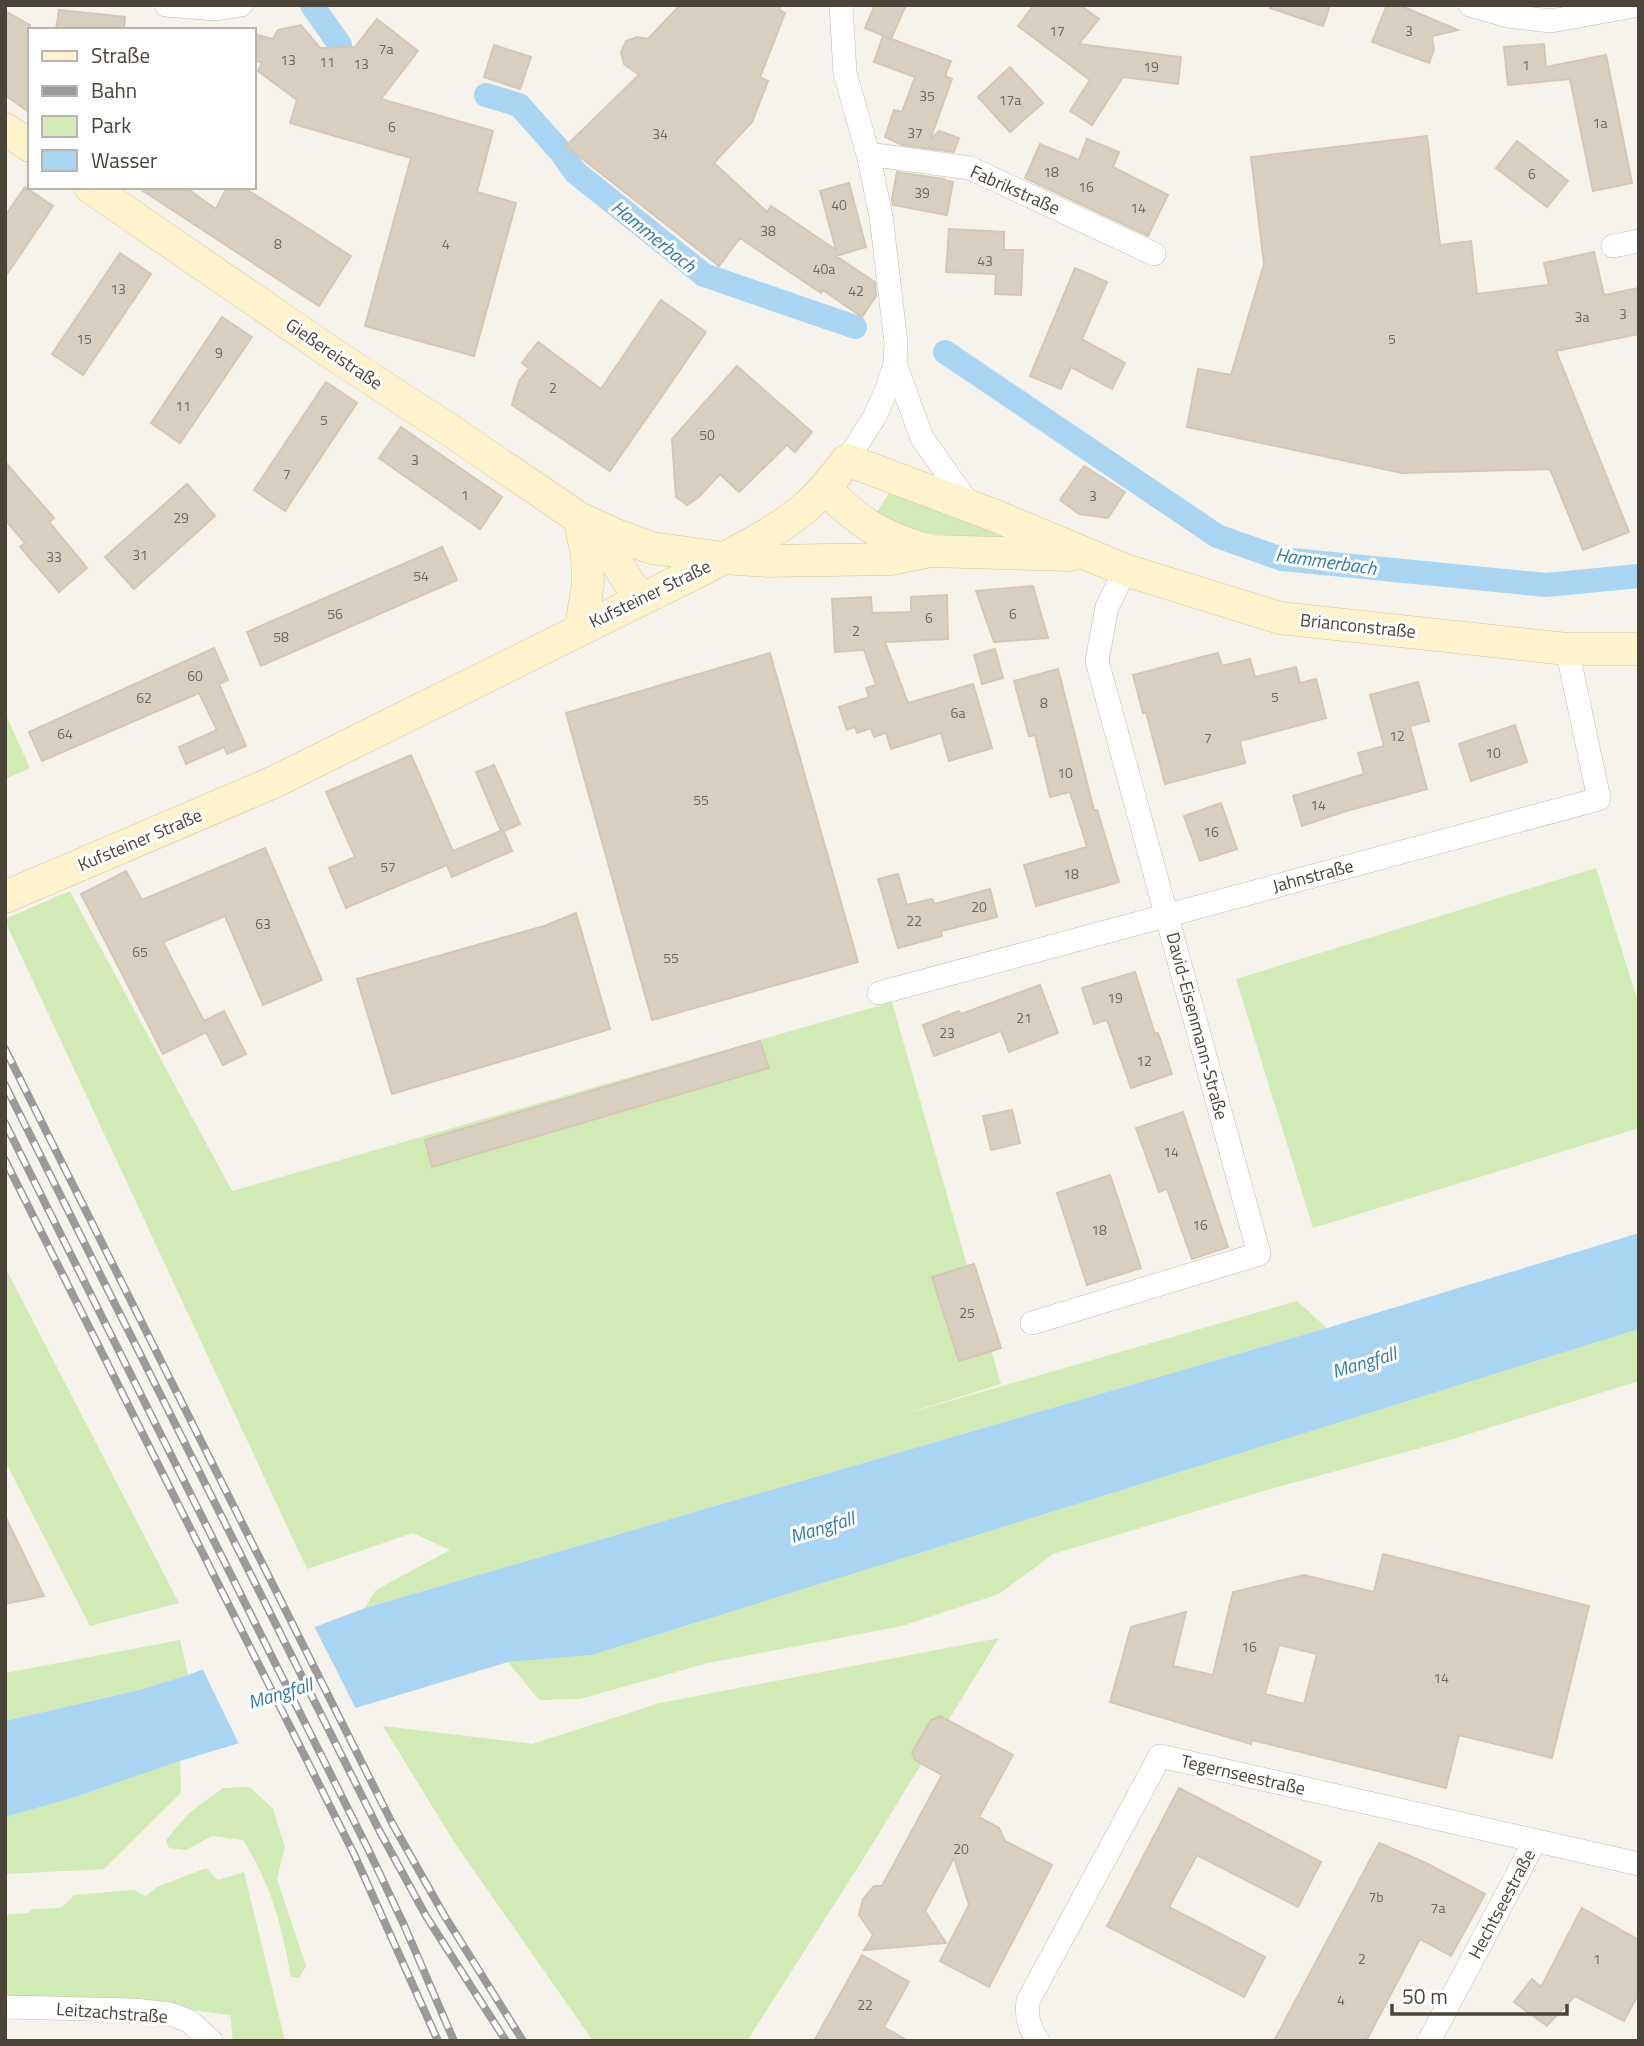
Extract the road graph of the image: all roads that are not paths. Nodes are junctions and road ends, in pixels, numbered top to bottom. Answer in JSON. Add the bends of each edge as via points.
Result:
{"nodes":[{"id":1,"x":166,"y":5,"type":"edge"},
{"id":2,"x":241,"y":5,"type":"edge"},
{"id":3,"x":841,"y":5,"type":"edge"},
{"id":4,"x":1469,"y":5,"type":"edge"},
{"id":5,"x":1639,"y":5,"type":"edge"},
{"id":6,"x":5,"y":129,"type":"edge"},
{"id":7,"x":28,"y":145,"type":"edge"},
{"id":8,"x":868,"y":154,"type":"junction"},
{"id":9,"x":93,"y":189,"type":"edge"},
{"id":10,"x":1639,"y":240,"type":"edge"},
{"id":11,"x":1613,"y":246,"type":"dead end"},
{"id":12,"x":1154,"y":254,"type":"dead end"},
{"id":13,"x":895,"y":364,"type":"junction"},
{"id":14,"x":847,"y":460,"type":"junction"},
{"id":15,"x":825,"y":489,"type":"junction"},
{"id":16,"x":970,"y":506,"type":"junction"},
{"id":17,"x":579,"y":518,"type":"junction"},
{"id":18,"x":930,"y":551,"type":"junction"},
{"id":19,"x":1087,"y":556,"type":"junction"},
{"id":20,"x":723,"y":558,"type":"junction"},
{"id":21,"x":1125,"y":570,"type":"junction"},
{"id":22,"x":640,"y":600,"type":"junction"},
{"id":23,"x":581,"y":627,"type":"junction"},
{"id":24,"x":1567,"y":649,"type":"junction"},
{"id":25,"x":1639,"y":649,"type":"edge"},
{"id":26,"x":5,"y":897,"type":"edge"},
{"id":27,"x":1166,"y":915,"type":"junction"},
{"id":28,"x":879,"y":993,"type":"dead end"},
{"id":29,"x":1032,"y":1323,"type":"dead end"},
{"id":30,"x":1535,"y":1841,"type":"junction"},
{"id":31,"x":1639,"y":1864,"type":"edge"},
{"id":32,"x":5,"y":2007,"type":"edge"},
{"id":33,"x":211,"y":2041,"type":"edge"},
{"id":34,"x":1038,"y":2041,"type":"edge"},
{"id":35,"x":1429,"y":2041,"type":"edge"}],
"edges":[{"from":1,"to":2,"type":"street","via":[[216,9]]},
{"from":3,"to":8,"type":"street","name":"Kufsteiner Straße","via":[[845,73]]},
{"from":4,"to":5,"type":"street","via":[[1551,21]]},
{"from":6,"to":7,"type":"main road"},
{"from":8,"to":12,"type":"street","name":"Fabrikstraße","via":[[970,168]]},
{"from":8,"to":13,"type":"street","name":"Kufsteiner Straße","via":[[881,216]]},
{"from":9,"to":17,"type":"main road","name":"Gießereistraße"},
{"from":10,"to":11,"type":"street"},
{"from":13,"to":14,"type":"street","name":"Kufsteiner Straße","via":[[874,418]]},
{"from":13,"to":16,"type":"street","via":[[922,438]]},
{"from":14,"to":15,"type":"main road","name":"Kufsteiner Straße"},
{"from":14,"to":16,"type":"main road","name":"Brianconstraße"},
{"from":15,"to":18,"type":"main road","name":"Brianconstraße","via":[[874,530]]},
{"from":15,"to":20,"type":"main road","name":"Kufsteiner Straße","via":[[771,532]]},
{"from":16,"to":19,"type":"main road","name":"Brianconstraße"},
{"from":17,"to":20,"type":"main road","name":"Gießereistraße","via":[[652,548]]},
{"from":17,"to":22,"type":"main road","name":"Gießereistraße","via":[[605,546]]},
{"from":17,"to":23,"type":"main road","via":[[588,584]]},
{"from":18,"to":19,"type":"main road","name":"Brianconstraße"},
{"from":18,"to":20,"type":"main road","name":"Brianconstraße","via":[[891,559],[839,561]]},
{"from":19,"to":21,"type":"main road","name":"Brianconstraße"},
{"from":20,"to":22,"type":"main road","name":"Kufsteiner Straße"},
{"from":21,"to":24,"type":"main road","name":"Brianconstraße","via":[[1280,618]]},
{"from":21,"to":27,"type":"street","name":"David-Eisenmann-Straße","via":[[1107,607],[1097,661]]},
{"from":22,"to":23,"type":"main road","name":"Kufsteiner Straße"},
{"from":23,"to":26,"type":"main road","name":"Kufsteiner Straße","via":[[274,782]]},
{"from":24,"to":25,"type":"main road","name":"Brianconstraße"},
{"from":24,"to":27,"type":"street","name":"Jahnstraße","via":[[1599,799]]},
{"from":27,"to":28,"type":"street","name":"Jahnstraße"},
{"from":27,"to":29,"type":"street","name":"David-Eisenmann-Straße","via":[[1259,1254]]},
{"from":30,"to":31,"type":"street","name":"Tegernseestraße"},
{"from":30,"to":34,"type":"street","name":"Tegernseestraße","via":[[1160,1756],[1028,2001],[1027,2016]]},
{"from":30,"to":35,"type":"street","name":"Hechtseestraße"},
{"from":32,"to":33,"type":"street","name":"Leitzachstraße","via":[[170,2014],[190,2021]]}]}
